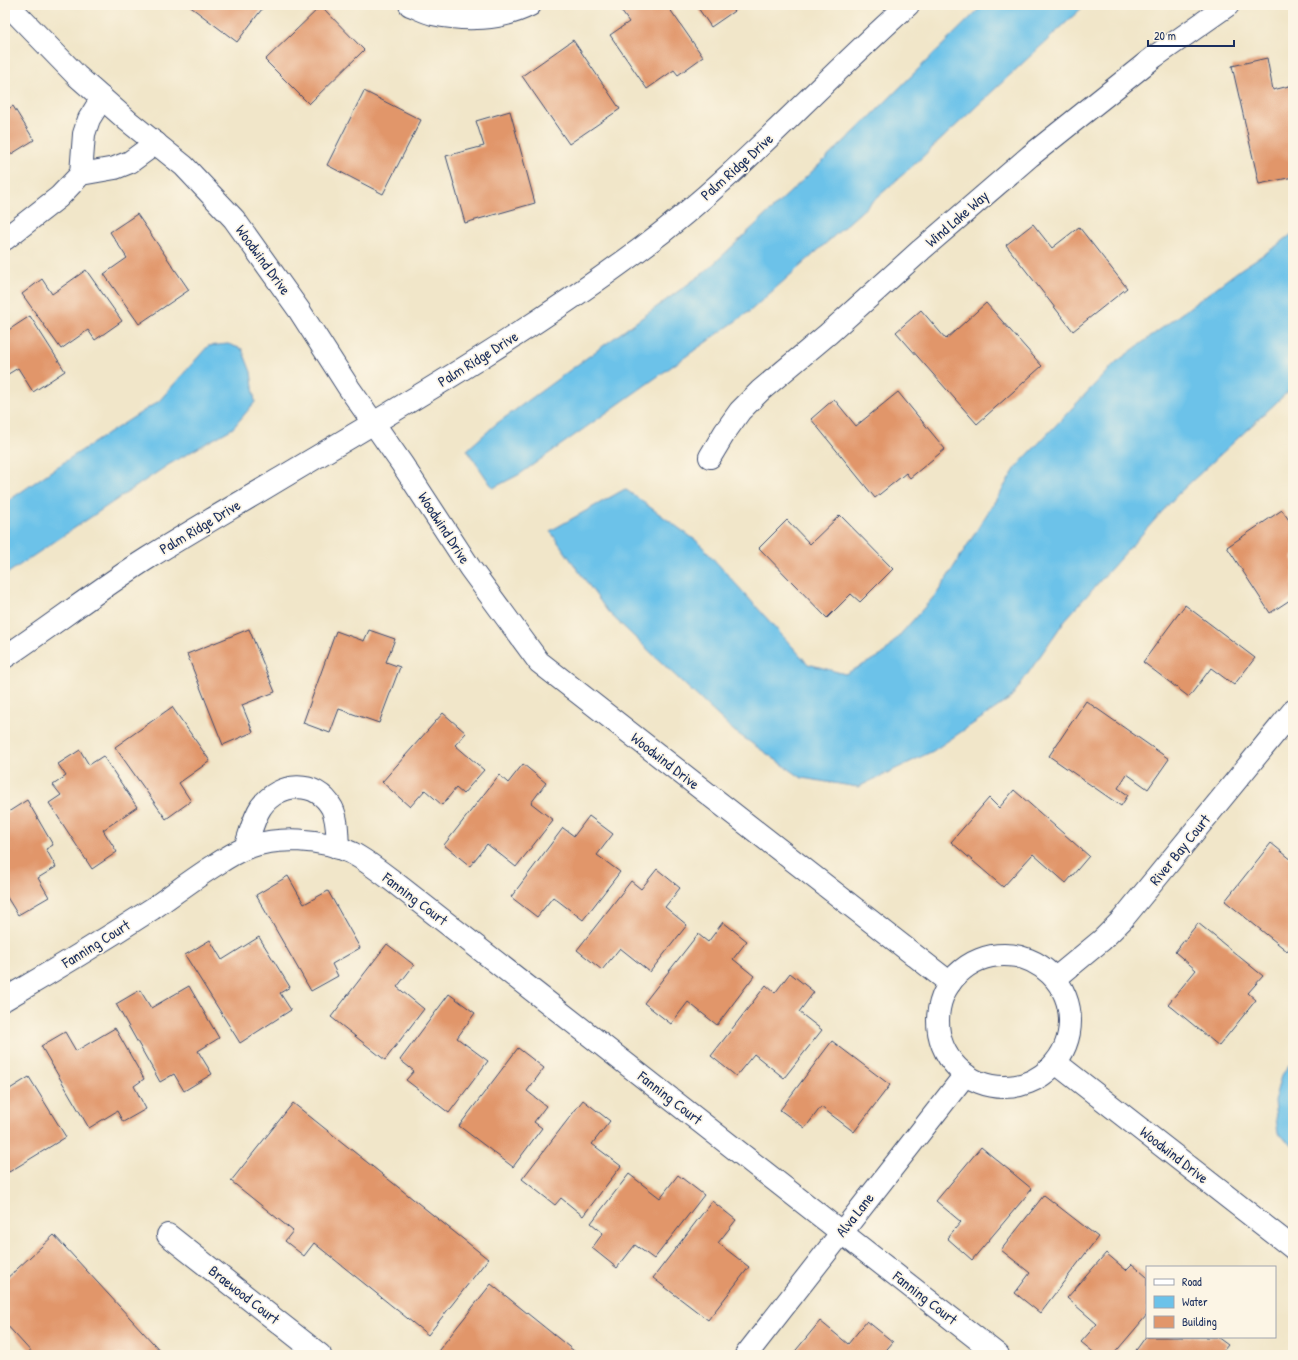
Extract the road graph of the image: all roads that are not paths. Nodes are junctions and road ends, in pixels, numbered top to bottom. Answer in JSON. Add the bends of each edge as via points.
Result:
{"nodes":[{"id":1,"x":8,"y":5,"type":"edge"},
{"id":2,"x":410,"y":5,"type":"edge"},
{"id":3,"x":530,"y":5,"type":"edge"},
{"id":4,"x":908,"y":5,"type":"edge"},
{"id":5,"x":1228,"y":5,"type":"edge"},
{"id":6,"x":102,"y":98,"type":"junction"},
{"id":7,"x":156,"y":143,"type":"junction"},
{"id":8,"x":81,"y":174,"type":"junction"},
{"id":9,"x":5,"y":239,"type":"edge"},
{"id":10,"x":373,"y":424,"type":"junction"},
{"id":11,"x":710,"y":457,"type":"dead end"},
{"id":12,"x":5,"y":657,"type":"edge"},
{"id":13,"x":1293,"y":711,"type":"edge"},
{"id":14,"x":246,"y":848,"type":"junction"},
{"id":15,"x":338,"y":848,"type":"junction"},
{"id":16,"x":1056,"y":978,"type":"junction"},
{"id":17,"x":950,"y":983,"type":"junction"},
{"id":18,"x":5,"y":999,"type":"edge"},
{"id":19,"x":1056,"y":1063,"type":"junction"},
{"id":20,"x":965,"y":1075,"type":"junction"},
{"id":21,"x":842,"y":1232,"type":"junction"},
{"id":22,"x":168,"y":1235,"type":"dead end"},
{"id":23,"x":1293,"y":1248,"type":"edge"},
{"id":24,"x":320,"y":1355,"type":"edge"},
{"id":25,"x":746,"y":1355,"type":"edge"},
{"id":26,"x":998,"y":1355,"type":"edge"}],
"edges":[{"from":1,"to":6,"type":"street","name":"Woodwind Drive"},
{"from":2,"to":3,"type":"street","via":[[432,14],[478,18],[500,16]]},
{"from":4,"to":10,"type":"street","name":"Palm Ridge Drive","via":[[764,144],[644,246],[547,315]]},
{"from":5,"to":11,"type":"street","name":"Wind Lake Way","via":[[1154,57],[1030,156],[760,391],[740,411]]},
{"from":6,"to":7,"type":"street","name":"Woodwind Drive"},
{"from":6,"to":8,"type":"street","via":[[89,119],[84,134]]},
{"from":7,"to":8,"type":"street","via":[[130,162],[115,168]]},
{"from":7,"to":10,"type":"street","name":"Woodwind Drive","via":[[184,166],[234,219],[295,304]]},
{"from":8,"to":9,"type":"street","via":[[59,196]]},
{"from":10,"to":12,"type":"street","name":"Palm Ridge Drive","via":[[148,558]]},
{"from":10,"to":17,"type":"street","name":"Woodwind Drive","via":[[470,568],[539,662]]},
{"from":13,"to":16,"type":"street","name":"River Bay Court","via":[[1122,920]]},
{"from":14,"to":15,"type":"street","name":"Fanning Court","via":[[261,843],[299,840]]},
{"from":14,"to":15,"type":"street","via":[[260,808],[268,798],[292,787],[316,791],[326,800],[333,810],[337,824]]},
{"from":14,"to":18,"type":"street","name":"Fanning Court","via":[[208,869],[153,908]]},
{"from":15,"to":21,"type":"street","name":"Fanning Court","via":[[352,853],[394,882]]},
{"from":16,"to":17,"type":"street","via":[[1040,966],[1019,957],[996,956],[984,958],[964,969]]},
{"from":16,"to":19,"type":"street","via":[[1065,993],[1069,1008],[1066,1042]]},
{"from":17,"to":20,"type":"street","via":[[940,1004],[940,1037],[949,1058]]},
{"from":19,"to":20,"type":"street","via":[[1043,1075],[1022,1085],[997,1088]]},
{"from":19,"to":23,"type":"street","name":"Woodwind Drive"},
{"from":20,"to":21,"type":"street","name":"Alva Lane"},
{"from":21,"to":25,"type":"street","name":"Alva Lane"},
{"from":21,"to":26,"type":"street","name":"Fanning Court"},
{"from":22,"to":24,"type":"street","name":"Braewood Court"}]}
